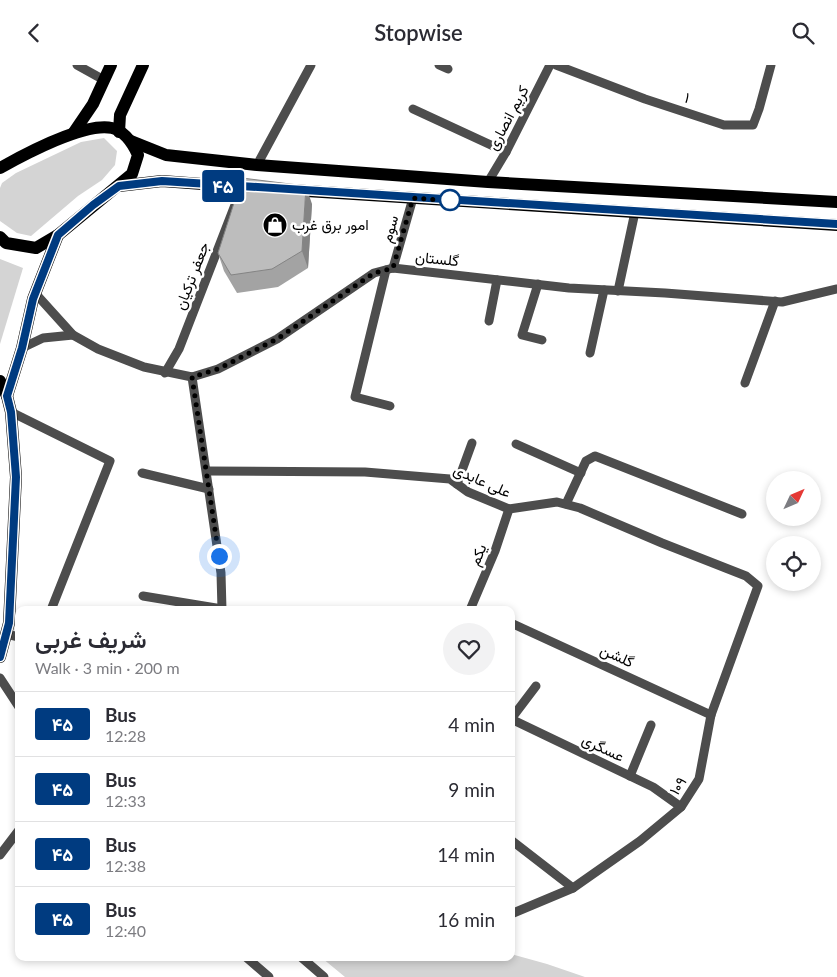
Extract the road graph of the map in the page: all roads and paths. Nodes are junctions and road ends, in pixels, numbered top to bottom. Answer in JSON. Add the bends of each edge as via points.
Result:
{"nodes":[{"id":1,"x":77,"y":65,"type":"edge"},
{"id":2,"x":111,"y":65,"type":"edge"},
{"id":3,"x":143,"y":65,"type":"edge"},
{"id":4,"x":310,"y":65,"type":"edge"},
{"id":5,"x":550,"y":65,"type":"edge"},
{"id":6,"x":556,"y":65,"type":"edge"},
{"id":7,"x":771,"y":65,"type":"edge"},
{"id":8,"x":104,"y":80,"type":"junction"},
{"id":9,"x":413,"y":109,"type":"dead end"},
{"id":10,"x":74,"y":132,"type":"junction"},
{"id":11,"x":119,"y":132,"type":"junction"},
{"id":12,"x":131,"y":141,"type":"junction"},
{"id":13,"x":506,"y":152,"type":"junction"},
{"id":14,"x":257,"y":165,"type":"junction"},
{"id":15,"x":1,"y":167,"type":"edge"},
{"id":16,"x":488,"y":182,"type":"junction"},
{"id":17,"x":119,"y":186,"type":"junction"},
{"id":18,"x":241,"y":187,"type":"junction"},
{"id":19,"x":413,"y":198,"type":"junction"},
{"id":20,"x":837,"y":202,"type":"edge"},
{"id":21,"x":635,"y":212,"type":"junction"},
{"id":22,"x":837,"y":225,"type":"edge"},
{"id":23,"x":58,"y":235,"type":"junction"},
{"id":24,"x":0,"y":237,"type":"edge"},
{"id":25,"x":390,"y":269,"type":"junction"},
{"id":26,"x":497,"y":280,"type":"junction"},
{"id":27,"x":538,"y":284,"type":"junction"},
{"id":28,"x":837,"y":289,"type":"edge"},
{"id":29,"x":604,"y":290,"type":"junction"},
{"id":30,"x":618,"y":291,"type":"junction"},
{"id":31,"x":35,"y":293,"type":"junction"},
{"id":32,"x":775,"y":301,"type":"junction"},
{"id":33,"x":489,"y":321,"type":"dead end"},
{"id":34,"x":73,"y":335,"type":"junction"},
{"id":35,"x":542,"y":340,"type":"dead end"},
{"id":36,"x":22,"y":348,"type":"junction"},
{"id":37,"x":590,"y":353,"type":"dead end"},
{"id":38,"x":165,"y":373,"type":"junction"},
{"id":39,"x":192,"y":377,"type":"junction"},
{"id":40,"x":0,"y":381,"type":"edge"},
{"id":41,"x":744,"y":383,"type":"dead end"},
{"id":42,"x":7,"y":396,"type":"junction"},
{"id":43,"x":390,"y":406,"type":"dead end"},
{"id":44,"x":11,"y":412,"type":"junction"},
{"id":45,"x":472,"y":443,"type":"dead end"},
{"id":46,"x":516,"y":445,"type":"dead end"},
{"id":47,"x":207,"y":471,"type":"junction"},
{"id":48,"x":142,"y":473,"type":"dead end"},
{"id":49,"x":581,"y":473,"type":"junction"},
{"id":50,"x":457,"y":484,"type":"junction"},
{"id":51,"x":210,"y":489,"type":"junction"},
{"id":52,"x":566,"y":504,"type":"junction"},
{"id":53,"x":509,"y":509,"type":"junction"},
{"id":54,"x":742,"y":515,"type":"dead end"},
{"id":55,"x":758,"y":585,"type":"joint"},
{"id":56,"x":143,"y":596,"type":"dead end"},
{"id":57,"x":52,"y":606,"type":"edge"},
{"id":58,"x":199,"y":606,"type":"edge"},
{"id":59,"x":222,"y":606,"type":"edge"},
{"id":60,"x":472,"y":606,"type":"edge"},
{"id":61,"x":515,"y":625,"type":"edge"},
{"id":62,"x":12,"y":636,"type":"edge"},
{"id":63,"x":0,"y":657,"type":"edge"},
{"id":64,"x":0,"y":678,"type":"edge"},
{"id":65,"x":536,"y":686,"type":"dead end"},
{"id":66,"x":15,"y":701,"type":"edge"},
{"id":67,"x":515,"y":714,"type":"edge"},
{"id":68,"x":711,"y":715,"type":"junction"},
{"id":69,"x":515,"y":721,"type":"edge"},
{"id":70,"x":651,"y":725,"type":"dead end"},
{"id":71,"x":630,"y":776,"type":"junction"},
{"id":72,"x":681,"y":807,"type":"junction"},
{"id":73,"x":15,"y":835,"type":"edge"},
{"id":74,"x":515,"y":843,"type":"edge"},
{"id":75,"x":0,"y":855,"type":"edge"},
{"id":76,"x":573,"y":888,"type":"junction"},
{"id":77,"x":515,"y":912,"type":"edge"},
{"id":78,"x":251,"y":961,"type":"edge"},
{"id":79,"x":306,"y":961,"type":"edge"},
{"id":80,"x":269,"y":977,"type":"edge"},
{"id":81,"x":324,"y":977,"type":"edge"}],
"edges":[{"from":1,"to":8,"type":"street"},
{"from":2,"to":8,"type":"main road"},
{"from":3,"to":11,"type":"main road","via":[[120,115]]},
{"from":4,"to":14,"type":"street"},
{"from":5,"to":13,"type":"street","name":"کریم انصاری"},
{"from":6,"to":7,"type":"street","name":"۱","via":[[724,125],[752,125],[760,109]]},
{"from":8,"to":10,"type":"main road"},
{"from":9,"to":13,"type":"street"},
{"from":10,"to":11,"type":"main road","via":[[113,128]]},
{"from":10,"to":15,"type":"main road"},
{"from":11,"to":12,"type":"main road"},
{"from":12,"to":14,"type":"main road","via":[[166,155]]},
{"from":12,"to":17,"type":"main road","via":[[138,155],[132,174]]},
{"from":13,"to":16,"type":"street","name":"کریم انصاری"},
{"from":14,"to":16,"type":"main road"},
{"from":16,"to":20,"type":"main road"},
{"from":17,"to":18,"type":"main road","via":[[162,181]]},
{"from":17,"to":23,"type":"main road"},
{"from":18,"to":19,"type":"main road"},
{"from":18,"to":38,"type":"street","name":"جعفر ترکیان","via":[[179,349]]},
{"from":19,"to":21,"type":"main road"},
{"from":19,"to":25,"type":"street","name":"سوم"},
{"from":21,"to":22,"type":"main road"},
{"from":21,"to":30,"type":"street"},
{"from":23,"to":24,"type":"main road","via":[[36,248],[6,243]]},
{"from":23,"to":31,"type":"main road"},
{"from":25,"to":26,"type":"street","name":"گلستان"},
{"from":25,"to":39,"type":"street","via":[[374,273],[277,339],[218,369]]},
{"from":25,"to":43,"type":"street","name":"سوم","via":[[355,397]]},
{"from":26,"to":27,"type":"street","name":"گلستان"},
{"from":26,"to":33,"type":"street"},
{"from":27,"to":29,"type":"street","name":"گلستان"},
{"from":27,"to":35,"type":"street","via":[[522,335]]},
{"from":28,"to":32,"type":"street","name":"گلستان"},
{"from":29,"to":30,"type":"street","name":"گلستان"},
{"from":29,"to":37,"type":"street"},
{"from":30,"to":32,"type":"street","name":"گلستان"},
{"from":31,"to":34,"type":"street"},
{"from":31,"to":36,"type":"main road"},
{"from":32,"to":41,"type":"street"},
{"from":34,"to":36,"type":"street","via":[[43,338]]},
{"from":34,"to":38,"type":"street","via":[[98,349]]},
{"from":36,"to":42,"type":"main road"},
{"from":38,"to":39,"type":"street"},
{"from":39,"to":47,"type":"street"},
{"from":40,"to":42,"type":"main road"},
{"from":42,"to":44,"type":"main road"},
{"from":44,"to":57,"type":"street","via":[[110,461]]},
{"from":44,"to":62,"type":"main road","via":[[16,477],[9,623]]},
{"from":45,"to":50,"type":"street"},
{"from":46,"to":49,"type":"street"},
{"from":47,"to":50,"type":"street","name":"علی عابدی","via":[[365,471],[450,479]]},
{"from":47,"to":51,"type":"street"},
{"from":48,"to":51,"type":"street"},
{"from":49,"to":52,"type":"street"},
{"from":49,"to":54,"type":"street","via":[[586,461],[596,456]]},
{"from":50,"to":53,"type":"street","name":"علی عابدی"},
{"from":51,"to":59,"type":"street"},
{"from":52,"to":53,"type":"street","name":"علی عابدی","via":[[557,501]]},
{"from":52,"to":55,"type":"street","name":"علی عابدی","via":[[746,576]]},
{"from":53,"to":60,"type":"street","name":"یکم"},
{"from":55,"to":68,"type":"street","name":"۱۰۹"},
{"from":56,"to":58,"type":"street"},
{"from":61,"to":68,"type":"street","name":"گلشن"},
{"from":62,"to":63,"type":"main road"},
{"from":64,"to":66,"type":"street"},
{"from":65,"to":67,"type":"street"},
{"from":68,"to":72,"type":"street","name":"۱۰۹","via":[[699,779]]},
{"from":69,"to":71,"type":"street","name":"عسگری"},
{"from":70,"to":71,"type":"street"},
{"from":71,"to":72,"type":"street","name":"عسگری","via":[[653,787]]},
{"from":72,"to":76,"type":"street","name":"۱۰۹","via":[[640,841]]},
{"from":73,"to":75,"type":"street"},
{"from":74,"to":76,"type":"street"},
{"from":76,"to":77,"type":"street","name":"۱۰۹"},
{"from":78,"to":80,"type":"street"},
{"from":79,"to":81,"type":"street"}]}
